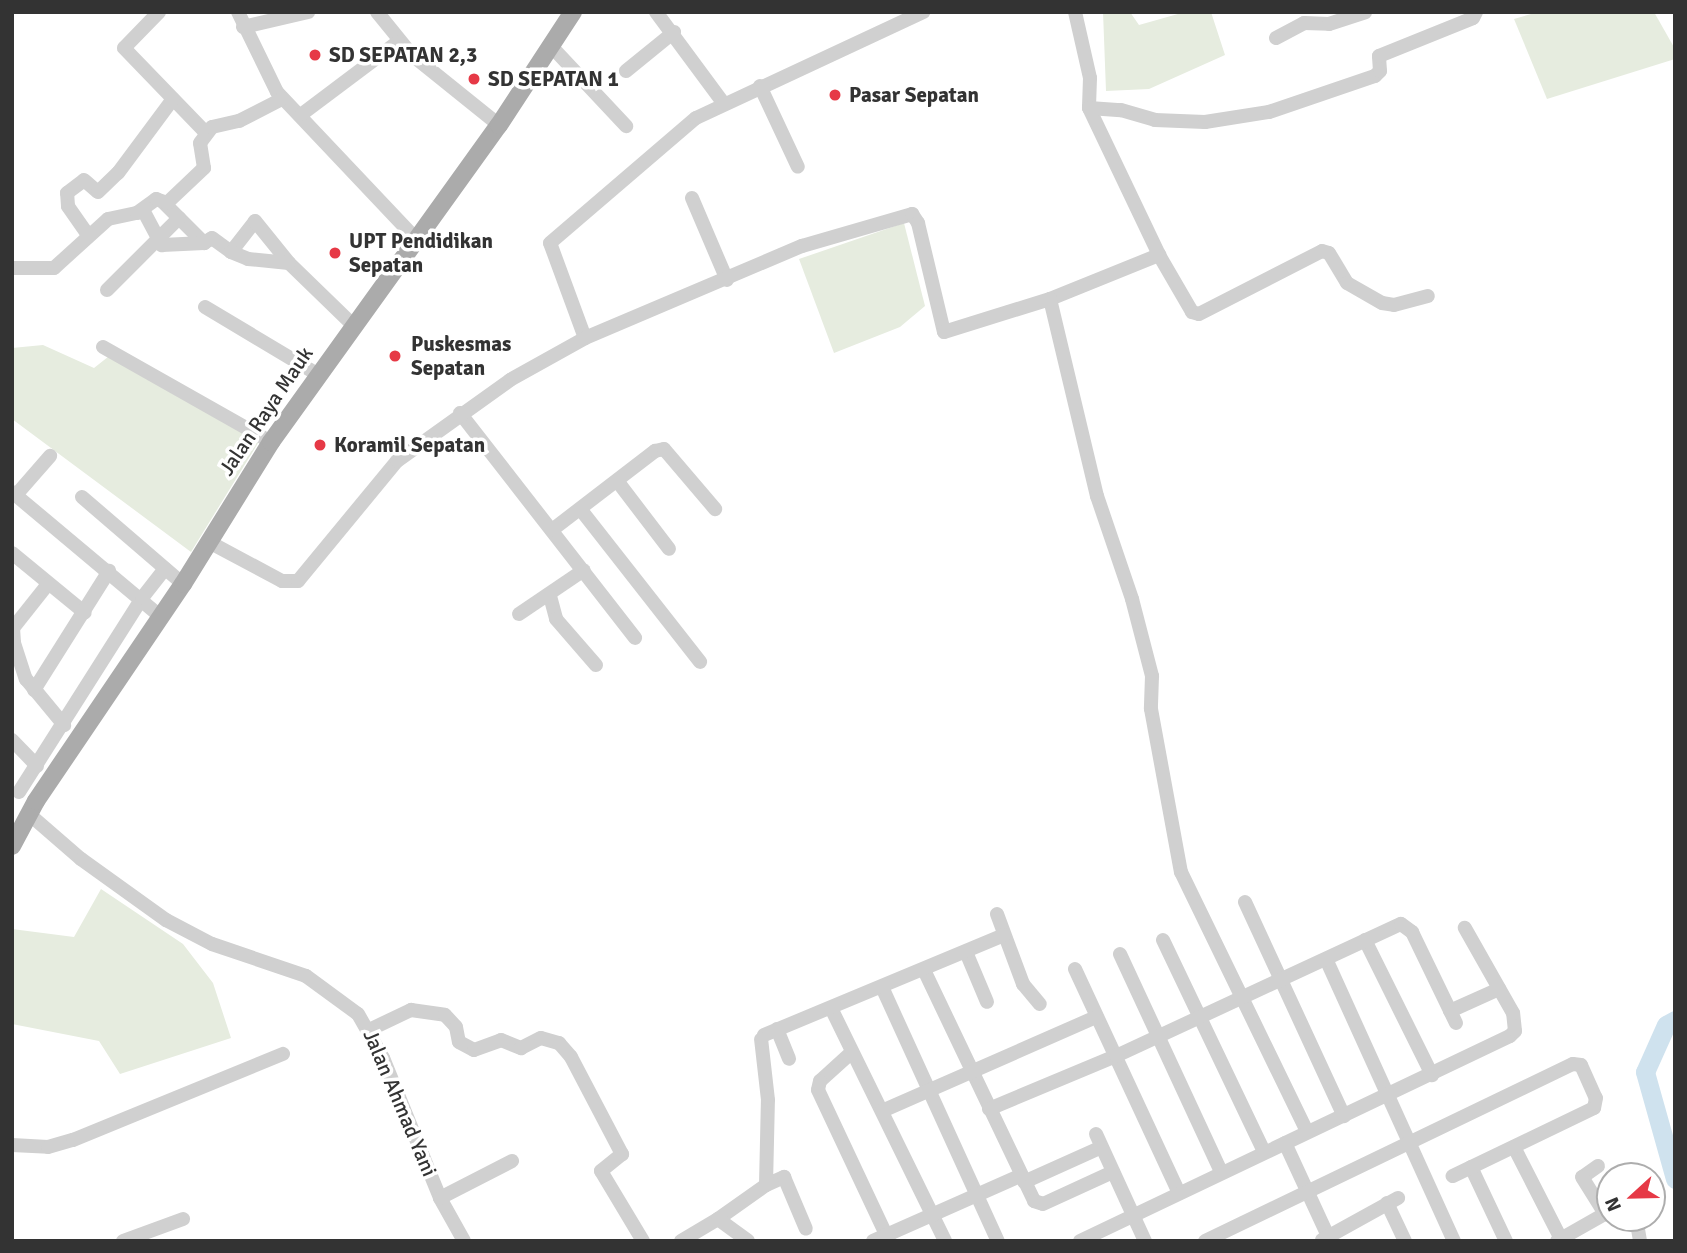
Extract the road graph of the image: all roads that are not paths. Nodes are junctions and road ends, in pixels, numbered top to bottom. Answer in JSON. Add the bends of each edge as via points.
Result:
{"nodes":[{"id":1,"x":159,"y":12,"type":"edge"},
{"id":2,"x":238,"y":12,"type":"edge"},
{"id":3,"x":307,"y":12,"type":"edge"},
{"id":4,"x":377,"y":12,"type":"edge"},
{"id":5,"x":573,"y":12,"type":"edge"},
{"id":6,"x":656,"y":12,"type":"edge"},
{"id":7,"x":923,"y":12,"type":"edge"},
{"id":8,"x":1075,"y":12,"type":"edge"},
{"id":9,"x":1365,"y":12,"type":"edge"},
{"id":10,"x":1476,"y":12,"type":"edge"},
{"id":11,"x":1301,"y":17,"type":"edge"},
{"id":12,"x":897,"y":18,"type":"edge"},
{"id":13,"x":243,"y":27,"type":"junction"},
{"id":14,"x":674,"y":32,"type":"junction"},
{"id":15,"x":1276,"y":38,"type":"dead end"},
{"id":16,"x":398,"y":42,"type":"junction"},
{"id":17,"x":551,"y":46,"type":"junction"},
{"id":18,"x":626,"y":71,"type":"dead end"},
{"id":19,"x":760,"y":86,"type":"junction"},
{"id":20,"x":173,"y":99,"type":"junction"},
{"id":21,"x":282,"y":99,"type":"junction"},
{"id":22,"x":724,"y":104,"type":"junction"},
{"id":23,"x":1089,"y":108,"type":"junction"},
{"id":24,"x":302,"y":114,"type":"junction"},
{"id":25,"x":499,"y":125,"type":"junction"},
{"id":26,"x":626,"y":126,"type":"dead end"},
{"id":27,"x":206,"y":133,"type":"junction"},
{"id":28,"x":798,"y":167,"type":"dead end"},
{"id":29,"x":692,"y":198,"type":"dead end"},
{"id":30,"x":164,"y":203,"type":"junction"},
{"id":31,"x":143,"y":210,"type":"junction"},
{"id":32,"x":179,"y":218,"type":"junction"},
{"id":33,"x":88,"y":235,"type":"junction"},
{"id":34,"x":416,"y":239,"type":"junction"},
{"id":35,"x":158,"y":242,"type":"junction"},
{"id":36,"x":204,"y":243,"type":"junction"},
{"id":37,"x":231,"y":252,"type":"junction"},
{"id":38,"x":1159,"y":255,"type":"junction"},
{"id":39,"x":289,"y":263,"type":"junction"},
{"id":40,"x":12,"y":268,"type":"edge"},
{"id":41,"x":727,"y":280,"type":"junction"},
{"id":42,"x":107,"y":290,"type":"dead end"},
{"id":43,"x":1428,"y":296,"type":"dead end"},
{"id":44,"x":1050,"y":299,"type":"junction"},
{"id":45,"x":205,"y":307,"type":"dead end"},
{"id":46,"x":353,"y":325,"type":"junction"},
{"id":47,"x":584,"y":338,"type":"junction"},
{"id":48,"x":103,"y":346,"type":"dead end"},
{"id":49,"x":317,"y":374,"type":"junction"},
{"id":50,"x":460,"y":413,"type":"junction"},
{"id":51,"x":271,"y":442,"type":"junction"},
{"id":52,"x":50,"y":456,"type":"dead end"},
{"id":53,"x":618,"y":481,"type":"junction"},
{"id":54,"x":14,"y":494,"type":"edge"},
{"id":55,"x":82,"y":497,"type":"dead end"},
{"id":56,"x":715,"y":509,"type":"dead end"},
{"id":57,"x":581,"y":510,"type":"junction"},
{"id":58,"x":552,"y":530,"type":"junction"},
{"id":59,"x":209,"y":542,"type":"junction"},
{"id":60,"x":669,"y":549,"type":"dead end"},
{"id":61,"x":12,"y":553,"type":"edge"},
{"id":62,"x":166,"y":569,"type":"junction"},
{"id":63,"x":584,"y":570,"type":"junction"},
{"id":64,"x":109,"y":571,"type":"junction"},
{"id":65,"x":48,"y":584,"type":"junction"},
{"id":66,"x":183,"y":584,"type":"junction"},
{"id":67,"x":550,"y":596,"type":"junction"},
{"id":68,"x":142,"y":598,"type":"junction"},
{"id":69,"x":85,"y":613,"type":"junction"},
{"id":70,"x":519,"y":614,"type":"dead end"},
{"id":71,"x":161,"y":617,"type":"junction"},
{"id":72,"x":635,"y":638,"type":"dead end"},
{"id":73,"x":700,"y":662,"type":"dead end"},
{"id":74,"x":596,"y":665,"type":"dead end"},
{"id":75,"x":34,"y":690,"type":"junction"},
{"id":76,"x":64,"y":725,"type":"junction"},
{"id":77,"x":12,"y":740,"type":"edge"},
{"id":78,"x":37,"y":766,"type":"junction"},
{"id":79,"x":16,"y":789,"type":"edge"},
{"id":80,"x":33,"y":808,"type":"junction"},
{"id":81,"x":12,"y":846,"type":"edge"},
{"id":82,"x":1245,"y":902,"type":"dead end"},
{"id":83,"x":997,"y":914,"type":"dead end"},
{"id":84,"x":1465,"y":928,"type":"dead end"},
{"id":85,"x":1004,"y":935,"type":"junction"},
{"id":86,"x":1163,"y":940,"type":"dead end"},
{"id":87,"x":1365,"y":940,"type":"junction"},
{"id":88,"x":966,"y":951,"type":"junction"},
{"id":89,"x":1120,"y":954,"type":"dead end"},
{"id":90,"x":1326,"y":959,"type":"junction"},
{"id":91,"x":924,"y":970,"type":"junction"},
{"id":92,"x":1075,"y":970,"type":"dead end"},
{"id":93,"x":1282,"y":979,"type":"junction"},
{"id":94,"x":883,"y":987,"type":"junction"},
{"id":95,"x":1499,"y":989,"type":"junction"},
{"id":96,"x":1241,"y":998,"type":"junction"},
{"id":97,"x":987,"y":1002,"type":"dead end"},
{"id":98,"x":1040,"y":1004,"type":"dead end"},
{"id":99,"x":831,"y":1009,"type":"junction"},
{"id":100,"x":1096,"y":1017,"type":"junction"},
{"id":101,"x":1200,"y":1018,"type":"junction"},
{"id":102,"x":369,"y":1030,"type":"junction"},
{"id":103,"x":767,"y":1034,"type":"junction"},
{"id":104,"x":1157,"y":1038,"type":"junction"},
{"id":105,"x":852,"y":1052,"type":"junction"},
{"id":106,"x":283,"y":1054,"type":"dead end"},
{"id":107,"x":1116,"y":1056,"type":"junction"},
{"id":108,"x":789,"y":1059,"type":"dead end"},
{"id":109,"x":972,"y":1070,"type":"junction"},
{"id":110,"x":1432,"y":1075,"type":"junction"},
{"id":111,"x":928,"y":1091,"type":"junction"},
{"id":112,"x":1386,"y":1096,"type":"junction"},
{"id":113,"x":989,"y":1109,"type":"junction"},
{"id":114,"x":882,"y":1111,"type":"junction"},
{"id":115,"x":1344,"y":1116,"type":"junction"},
{"id":116,"x":1307,"y":1132,"type":"junction"},
{"id":117,"x":1284,"y":1143,"type":"junction"},
{"id":118,"x":1409,"y":1143,"type":"junction"},
{"id":119,"x":12,"y":1145,"type":"edge"},
{"id":120,"x":1514,"y":1147,"type":"junction"},
{"id":121,"x":1264,"y":1152,"type":"junction"},
{"id":122,"x":512,"y":1161,"type":"dead end"},
{"id":123,"x":1471,"y":1167,"type":"junction"},
{"id":124,"x":1596,"y":1167,"type":"edge"},
{"id":125,"x":1221,"y":1171,"type":"junction"},
{"id":126,"x":1113,"y":1172,"type":"junction"},
{"id":127,"x":1453,"y":1176,"type":"dead end"},
{"id":128,"x":1022,"y":1179,"type":"junction"},
{"id":129,"x":766,"y":1185,"type":"junction"},
{"id":130,"x":1308,"y":1192,"type":"junction"},
{"id":131,"x":1179,"y":1193,"type":"junction"},
{"id":132,"x":975,"y":1196,"type":"junction"},
{"id":133,"x":1596,"y":1196,"type":"edge"},
{"id":134,"x":440,"y":1198,"type":"junction"},
{"id":135,"x":934,"y":1216,"type":"junction"},
{"id":136,"x":1133,"y":1216,"type":"junction"},
{"id":137,"x":183,"y":1219,"type":"dead end"},
{"id":138,"x":718,"y":1219,"type":"junction"},
{"id":139,"x":1596,"y":1220,"type":"edge"},
{"id":140,"x":806,"y":1229,"type":"dead end"},
{"id":141,"x":1331,"y":1237,"type":"edge"},
{"id":142,"x":883,"y":1238,"type":"edge"},
{"id":143,"x":1559,"y":1240,"type":"edge"},
{"id":144,"x":123,"y":1241,"type":"edge"},
{"id":145,"x":464,"y":1241,"type":"edge"},
{"id":146,"x":643,"y":1241,"type":"edge"},
{"id":147,"x":681,"y":1241,"type":"edge"},
{"id":148,"x":748,"y":1241,"type":"edge"},
{"id":149,"x":945,"y":1241,"type":"edge"},
{"id":150,"x":998,"y":1241,"type":"edge"},
{"id":151,"x":1080,"y":1241,"type":"edge"},
{"id":152,"x":1146,"y":1241,"type":"edge"},
{"id":153,"x":1205,"y":1241,"type":"edge"},
{"id":154,"x":1405,"y":1241,"type":"edge"},
{"id":155,"x":1454,"y":1241,"type":"edge"},
{"id":156,"x":1506,"y":1241,"type":"edge"}],
"edges":[{"from":1,"to":20,"type":"street","via":[[124,48]]},
{"from":2,"to":13,"type":"street"},
{"from":3,"to":13,"type":"street"},
{"from":4,"to":16,"type":"street"},
{"from":5,"to":17,"type":"main road","name":"Jalan Raya Mauk"},
{"from":6,"to":14,"type":"street"},
{"from":7,"to":12,"type":"street"},
{"from":8,"to":23,"type":"street","via":[[1090,78]]},
{"from":9,"to":11,"type":"street","via":[[1329,24]]},
{"from":10,"to":23,"type":"street","via":[[1472,18],[1379,56],[1377,75],[1269,112],[1205,122],[1155,120],[1121,110]]},
{"from":11,"to":15,"type":"street"},
{"from":12,"to":19,"type":"street"},
{"from":13,"to":21,"type":"street"},
{"from":14,"to":18,"type":"street"},
{"from":14,"to":22,"type":"street"},
{"from":16,"to":24,"type":"street"},
{"from":16,"to":25,"type":"street"},
{"from":17,"to":25,"type":"main road","name":"Jalan Raya Mauk"},
{"from":17,"to":26,"type":"street"},
{"from":19,"to":22,"type":"street"},
{"from":19,"to":28,"type":"street"},
{"from":20,"to":27,"type":"street"},
{"from":20,"to":33,"type":"street","via":[[118,173],[98,192],[84,180],[67,193],[68,206]]},
{"from":21,"to":24,"type":"street"},
{"from":21,"to":27,"type":"street"},
{"from":22,"to":47,"type":"street","via":[[695,118],[550,243]]},
{"from":23,"to":38,"type":"street"},
{"from":24,"to":34,"type":"street","via":[[322,144]]},
{"from":25,"to":34,"type":"main road","name":"Jalan Raya Mauk"},
{"from":27,"to":30,"type":"street","via":[[200,148],[204,169]]},
{"from":29,"to":41,"type":"street"},
{"from":30,"to":31,"type":"street","via":[[156,199]]},
{"from":30,"to":32,"type":"street"},
{"from":31,"to":33,"type":"street","via":[[114,216]]},
{"from":31,"to":35,"type":"street"},
{"from":32,"to":35,"type":"street"},
{"from":32,"to":36,"type":"street"},
{"from":33,"to":40,"type":"street","via":[[54,268]]},
{"from":34,"to":46,"type":"main road","name":"Jalan Raya Mauk"},
{"from":35,"to":36,"type":"street","via":[[181,247]]},
{"from":35,"to":42,"type":"street"},
{"from":36,"to":37,"type":"street","via":[[212,238]]},
{"from":37,"to":39,"type":"street","via":[[248,259]]},
{"from":37,"to":39,"type":"street","via":[[255,222]]},
{"from":38,"to":43,"type":"street","via":[[1189,310],[1196,314],[1322,251],[1329,253],[1347,283],[1382,303],[1397,305]]},
{"from":38,"to":44,"type":"street"},
{"from":39,"to":46,"type":"street"},
{"from":41,"to":44,"type":"street","via":[[803,246],[912,214],[944,332]]},
{"from":41,"to":47,"type":"street"},
{"from":44,"to":96,"type":"street","via":[[1097,496],[1152,676],[1152,709],[1181,872]]},
{"from":45,"to":49,"type":"street"},
{"from":46,"to":49,"type":"main road","name":"Jalan Raya Mauk"},
{"from":47,"to":50,"type":"street"},
{"from":48,"to":51,"type":"street"},
{"from":49,"to":51,"type":"main road","name":"Jalan Raya Mauk"},
{"from":50,"to":58,"type":"street"},
{"from":50,"to":59,"type":"street","via":[[381,477],[298,581],[282,582]]},
{"from":51,"to":59,"type":"main road","name":"Jalan Raya Mauk"},
{"from":52,"to":54,"type":"street"},
{"from":53,"to":56,"type":"street","via":[[664,449]]},
{"from":53,"to":57,"type":"street"},
{"from":53,"to":60,"type":"street"},
{"from":54,"to":64,"type":"street"},
{"from":55,"to":62,"type":"street"},
{"from":57,"to":58,"type":"street"},
{"from":57,"to":73,"type":"street"},
{"from":58,"to":63,"type":"street"},
{"from":59,"to":66,"type":"main road","name":"Jalan Raya Mauk"},
{"from":61,"to":65,"type":"street"},
{"from":62,"to":66,"type":"street"},
{"from":62,"to":68,"type":"street"},
{"from":63,"to":67,"type":"street"},
{"from":63,"to":72,"type":"street"},
{"from":64,"to":68,"type":"street"},
{"from":64,"to":69,"type":"street"},
{"from":65,"to":69,"type":"street"},
{"from":65,"to":75,"type":"street","via":[[13,628],[20,666]]},
{"from":66,"to":71,"type":"main road","name":"Jalan Raya Mauk"},
{"from":67,"to":70,"type":"street"},
{"from":67,"to":74,"type":"street","via":[[556,619]]},
{"from":68,"to":71,"type":"street"},
{"from":68,"to":76,"type":"street"},
{"from":69,"to":75,"type":"street"},
{"from":71,"to":80,"type":"main road","name":"Jalan Raya Mauk"},
{"from":75,"to":76,"type":"street"},
{"from":76,"to":78,"type":"street"},
{"from":77,"to":78,"type":"street"},
{"from":78,"to":79,"type":"street"},
{"from":79,"to":80,"type":"street","name":"Jalan Ahmad Yani"},
{"from":80,"to":81,"type":"main road","name":"Jalan Raya Mauk"},
{"from":80,"to":102,"type":"street","name":"Jalan Ahmad Yani","via":[[166,920],[212,944],[306,976],[349,1006]]},
{"from":82,"to":93,"type":"street"},
{"from":83,"to":85,"type":"street"},
{"from":84,"to":95,"type":"street"},
{"from":85,"to":88,"type":"street"},
{"from":85,"to":98,"type":"street","via":[[1023,984]]},
{"from":86,"to":101,"type":"street"},
{"from":87,"to":90,"type":"street"},
{"from":87,"to":95,"type":"street","via":[[1400,925],[1409,927],[1453,1017]]},
{"from":87,"to":110,"type":"street"},
{"from":88,"to":91,"type":"street"},
{"from":88,"to":97,"type":"street"},
{"from":89,"to":104,"type":"street"},
{"from":90,"to":93,"type":"street"},
{"from":90,"to":112,"type":"street"},
{"from":91,"to":94,"type":"street"},
{"from":91,"to":109,"type":"street"},
{"from":92,"to":100,"type":"street"},
{"from":93,"to":96,"type":"street"},
{"from":93,"to":115,"type":"street"},
{"from":94,"to":99,"type":"street"},
{"from":94,"to":111,"type":"street"},
{"from":95,"to":110,"type":"street","via":[[1513,1013],[1515,1031],[1500,1044]]},
{"from":96,"to":101,"type":"street"},
{"from":96,"to":116,"type":"street"},
{"from":99,"to":103,"type":"street"},
{"from":99,"to":105,"type":"street"},
{"from":100,"to":107,"type":"street"},
{"from":100,"to":109,"type":"street"},
{"from":101,"to":104,"type":"street"},
{"from":101,"to":121,"type":"street"},
{"from":102,"to":134,"type":"street","name":"Jalan Ahmad Yani"},
{"from":102,"to":146,"type":"street","via":[[411,1010],[445,1015],[456,1027],[459,1042],[474,1050],[501,1040],[521,1048],[541,1038],[558,1043],[571,1057],[622,1154],[601,1171]]},
{"from":103,"to":108,"type":"street"},
{"from":103,"to":129,"type":"street"},
{"from":104,"to":107,"type":"street"},
{"from":104,"to":125,"type":"street"},
{"from":105,"to":114,"type":"street"},
{"from":105,"to":142,"type":"street","via":[[820,1081],[818,1090]]},
{"from":106,"to":119,"type":"street","via":[[73,1140],[48,1147]]},
{"from":107,"to":113,"type":"street"},
{"from":107,"to":131,"type":"street"},
{"from":109,"to":111,"type":"street"},
{"from":109,"to":113,"type":"street"},
{"from":110,"to":112,"type":"street"},
{"from":111,"to":114,"type":"street"},
{"from":111,"to":132,"type":"street"},
{"from":112,"to":115,"type":"street"},
{"from":112,"to":118,"type":"street"},
{"from":113,"to":128,"type":"street"},
{"from":114,"to":135,"type":"street"},
{"from":115,"to":116,"type":"street"},
{"from":116,"to":117,"type":"street"},
{"from":117,"to":121,"type":"street"},
{"from":117,"to":130,"type":"street"},
{"from":118,"to":120,"type":"street","via":[[1578,1063],[1596,1106]]},
{"from":118,"to":130,"type":"street"},
{"from":118,"to":155,"type":"street"},
{"from":120,"to":123,"type":"street"},
{"from":120,"to":143,"type":"street"},
{"from":121,"to":125,"type":"street"},
{"from":122,"to":134,"type":"street"},
{"from":123,"to":127,"type":"street"},
{"from":123,"to":156,"type":"street"},
{"from":124,"to":133,"type":"street","via":[[1582,1177]]},
{"from":125,"to":131,"type":"street"},
{"from":126,"to":128,"type":"street","via":[[1043,1204],[1034,1201]]},
{"from":126,"to":128,"type":"street","via":[[1099,1140]]},
{"from":126,"to":136,"type":"street"},
{"from":128,"to":132,"type":"street"},
{"from":129,"to":138,"type":"street"},
{"from":129,"to":140,"type":"street","via":[[784,1177]]},
{"from":130,"to":141,"type":"street"},
{"from":130,"to":153,"type":"street"},
{"from":131,"to":136,"type":"street"},
{"from":132,"to":135,"type":"street"},
{"from":132,"to":150,"type":"street"},
{"from":134,"to":145,"type":"street","name":"Jalan Ahmad Yani"},
{"from":135,"to":142,"type":"street"},
{"from":135,"to":149,"type":"street"},
{"from":136,"to":151,"type":"street"},
{"from":136,"to":152,"type":"street"},
{"from":137,"to":144,"type":"street"},
{"from":138,"to":147,"type":"street"},
{"from":138,"to":148,"type":"street"},
{"from":139,"to":143,"type":"street"},
{"from":141,"to":154,"type":"street","via":[[1393,1200]]}]}
